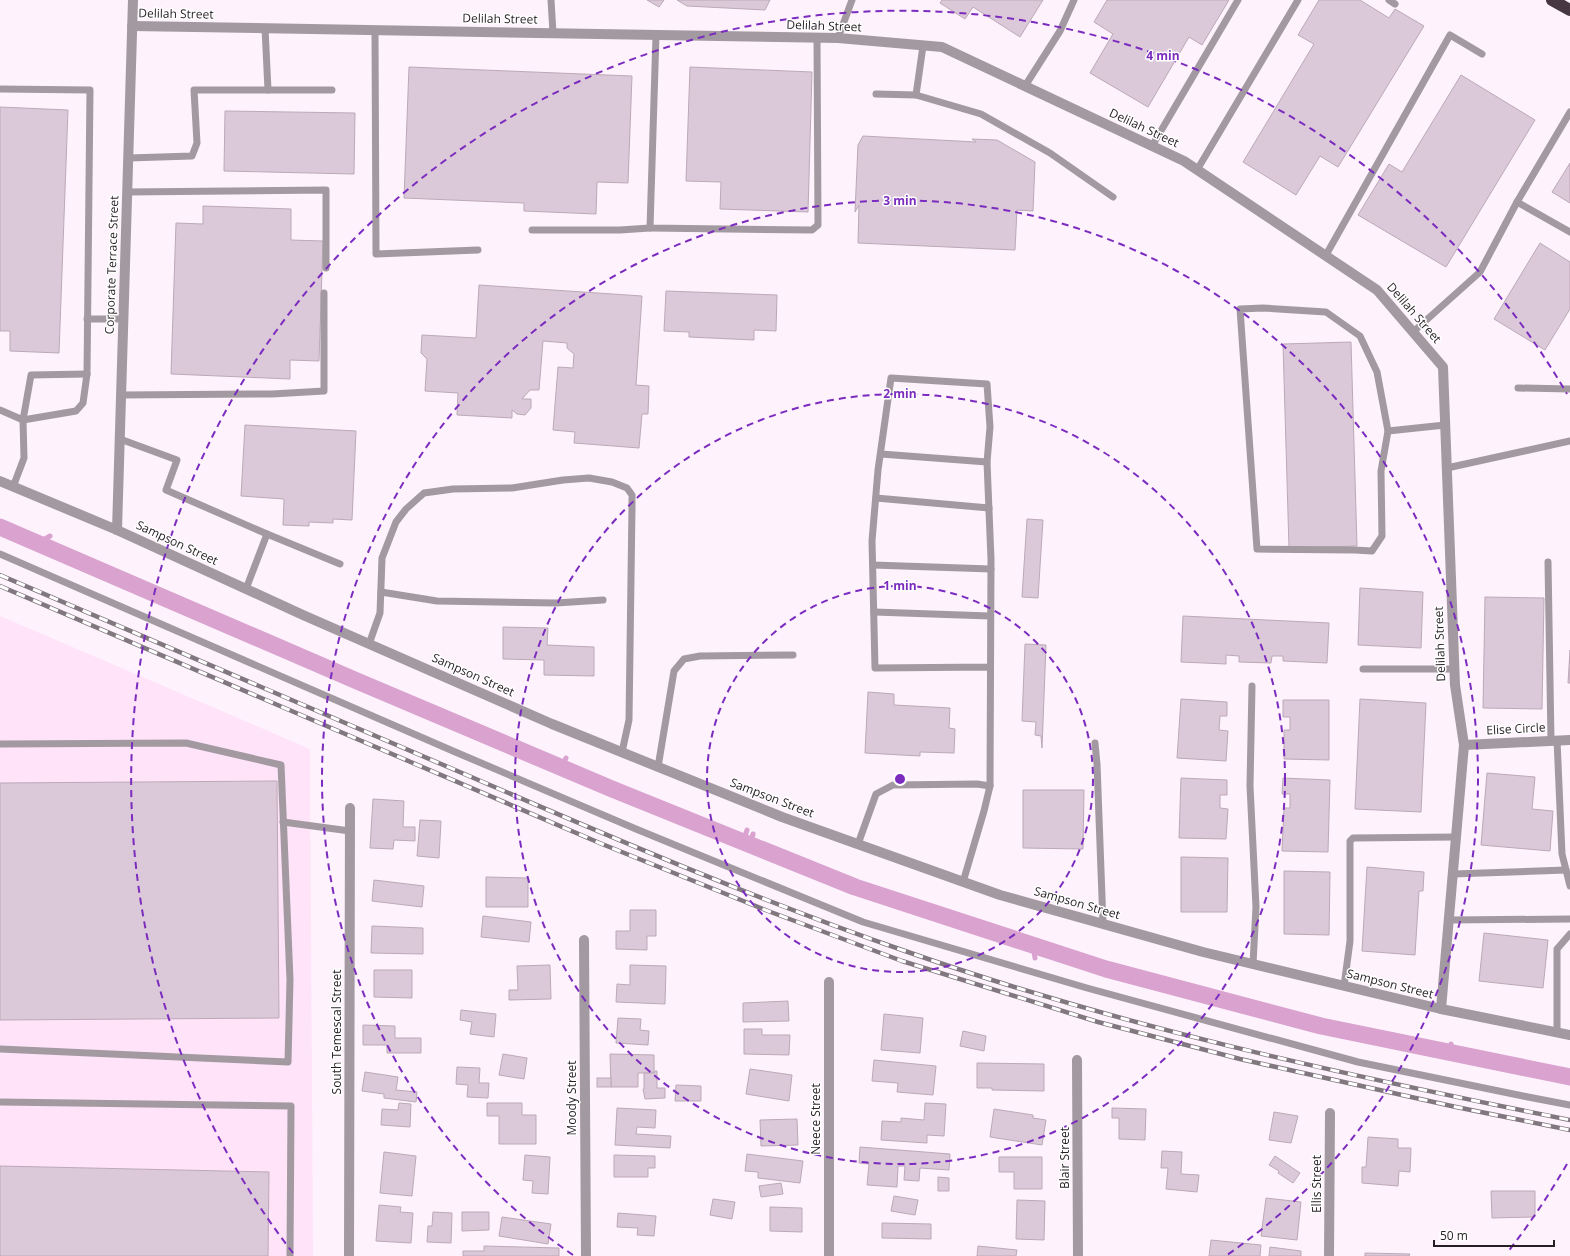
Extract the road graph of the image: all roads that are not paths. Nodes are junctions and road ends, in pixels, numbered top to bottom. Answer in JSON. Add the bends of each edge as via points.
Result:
{"nodes":[{"id":1,"x":133,"y":0,"type":"edge"},
{"id":2,"x":551,"y":0,"type":"edge"},
{"id":3,"x":1074,"y":0,"type":"edge"},
{"id":4,"x":1238,"y":0,"type":"edge"},
{"id":5,"x":1298,"y":0,"type":"edge"},
{"id":6,"x":1552,"y":0,"type":"edge"},
{"id":7,"x":850,"y":1,"type":"edge"},
{"id":8,"x":1570,"y":10,"type":"edge"},
{"id":9,"x":132,"y":26,"type":"junction"},
{"id":10,"x":265,"y":28,"type":"junction"},
{"id":11,"x":375,"y":30,"type":"junction"},
{"id":12,"x":553,"y":33,"type":"junction"},
{"id":13,"x":656,"y":35,"type":"junction"},
{"id":14,"x":817,"y":37,"type":"junction"},
{"id":15,"x":838,"y":38,"type":"junction"},
{"id":16,"x":923,"y":46,"type":"junction"},
{"id":17,"x":1482,"y":54,"type":"dead end"},
{"id":18,"x":1025,"y":86,"type":"junction"},
{"id":19,"x":0,"y":89,"type":"edge"},
{"id":20,"x":268,"y":90,"type":"junction"},
{"id":21,"x":332,"y":90,"type":"dead end"},
{"id":22,"x":876,"y":94,"type":"dead end"},
{"id":23,"x":916,"y":96,"type":"junction"},
{"id":24,"x":1570,"y":112,"type":"edge"},
{"id":25,"x":1152,"y":146,"type":"junction"},
{"id":26,"x":128,"y":158,"type":"junction"},
{"id":27,"x":1197,"y":170,"type":"junction"},
{"id":28,"x":127,"y":192,"type":"junction"},
{"id":29,"x":1113,"y":197,"type":"dead end"},
{"id":30,"x":1517,"y":202,"type":"junction"},
{"id":31,"x":650,"y":228,"type":"junction"},
{"id":32,"x":532,"y":230,"type":"dead end"},
{"id":33,"x":1570,"y":232,"type":"edge"},
{"id":34,"x":478,"y":250,"type":"dead end"},
{"id":35,"x":1326,"y":255,"type":"junction"},
{"id":36,"x":326,"y":268,"type":"dead end"},
{"id":37,"x":324,"y":293,"type":"dead end"},
{"id":38,"x":87,"y":319,"type":"junction"},
{"id":39,"x":123,"y":319,"type":"junction"},
{"id":40,"x":1413,"y":332,"type":"junction"},
{"id":41,"x":87,"y":374,"type":"junction"},
{"id":42,"x":1518,"y":388,"type":"dead end"},
{"id":43,"x":1570,"y":389,"type":"edge"},
{"id":44,"x":121,"y":395,"type":"junction"},
{"id":45,"x":0,"y":410,"type":"edge"},
{"id":46,"x":23,"y":420,"type":"junction"},
{"id":47,"x":1445,"y":425,"type":"junction"},
{"id":48,"x":1388,"y":431,"type":"junction"},
{"id":49,"x":120,"y":439,"type":"junction"},
{"id":50,"x":1570,"y":441,"type":"edge"},
{"id":51,"x":880,"y":454,"type":"junction"},
{"id":52,"x":987,"y":462,"type":"junction"},
{"id":53,"x":1447,"y":468,"type":"junction"},
{"id":54,"x":0,"y":481,"type":"edge"},
{"id":55,"x":13,"y":487,"type":"junction"},
{"id":56,"x":876,"y":498,"type":"junction"},
{"id":57,"x":989,"y":508,"type":"junction"},
{"id":58,"x":117,"y":530,"type":"junction"},
{"id":59,"x":268,"y":534,"type":"junction"},
{"id":60,"x":0,"y":554,"type":"edge"},
{"id":61,"x":1548,"y":562,"type":"dead end"},
{"id":62,"x":340,"y":564,"type":"dead end"},
{"id":63,"x":873,"y":565,"type":"junction"},
{"id":64,"x":991,"y":569,"type":"junction"},
{"id":65,"x":246,"y":589,"type":"junction"},
{"id":66,"x":381,"y":592,"type":"junction"},
{"id":67,"x":603,"y":600,"type":"dead end"},
{"id":68,"x":874,"y":612,"type":"junction"},
{"id":69,"x":990,"y":616,"type":"junction"},
{"id":70,"x":369,"y":644,"type":"junction"},
{"id":71,"x":793,"y":655,"type":"dead end"},
{"id":72,"x":990,"y":667,"type":"junction"},
{"id":73,"x":1363,"y":669,"type":"dead end"},
{"id":74,"x":1454,"y":669,"type":"junction"},
{"id":75,"x":1252,"y":686,"type":"dead end"},
{"id":76,"x":1554,"y":740,"type":"junction"},
{"id":77,"x":1570,"y":740,"type":"edge"},
{"id":78,"x":1095,"y":743,"type":"dead end"},
{"id":79,"x":0,"y":744,"type":"edge"},
{"id":80,"x":1464,"y":745,"type":"junction"},
{"id":81,"x":622,"y":752,"type":"junction"},
{"id":82,"x":658,"y":767,"type":"junction"},
{"id":83,"x":990,"y":786,"type":"junction"},
{"id":84,"x":350,"y":808,"type":"dead end"},
{"id":85,"x":283,"y":822,"type":"junction"},
{"id":86,"x":350,"y":831,"type":"junction"},
{"id":87,"x":1456,"y":837,"type":"junction"},
{"id":88,"x":858,"y":844,"type":"junction"},
{"id":89,"x":1453,"y":874,"type":"junction"},
{"id":90,"x":1568,"y":875,"type":"edge"},
{"id":91,"x":963,"y":882,"type":"junction"},
{"id":92,"x":1570,"y":886,"type":"edge"},
{"id":93,"x":1570,"y":919,"type":"edge"},
{"id":94,"x":1449,"y":920,"type":"junction"},
{"id":95,"x":1103,"y":924,"type":"junction"},
{"id":96,"x":1570,"y":934,"type":"edge"},
{"id":97,"x":584,"y":940,"type":"dead end"},
{"id":98,"x":1253,"y":964,"type":"junction"},
{"id":99,"x":829,"y":982,"type":"dead end"},
{"id":100,"x":1344,"y":986,"type":"junction"},
{"id":101,"x":1442,"y":1009,"type":"junction"},
{"id":102,"x":1557,"y":1033,"type":"junction"},
{"id":103,"x":1570,"y":1035,"type":"edge"},
{"id":104,"x":0,"y":1049,"type":"edge"},
{"id":105,"x":1077,"y":1060,"type":"dead end"},
{"id":106,"x":0,"y":1102,"type":"edge"},
{"id":107,"x":1570,"y":1105,"type":"edge"},
{"id":108,"x":1330,"y":1113,"type":"dead end"},
{"id":109,"x":290,"y":1256,"type":"edge"},
{"id":110,"x":349,"y":1256,"type":"edge"},
{"id":111,"x":586,"y":1256,"type":"edge"},
{"id":112,"x":829,"y":1256,"type":"edge"},
{"id":113,"x":1078,"y":1256,"type":"edge"},
{"id":114,"x":1329,"y":1256,"type":"edge"}],
"edges":[{"from":1,"to":9,"type":"street","name":"Corporate Terrace Street"},
{"from":2,"to":12,"type":"lane"},
{"from":3,"to":18,"type":"lane","via":[[1060,31]]},
{"from":4,"to":25,"type":"lane"},
{"from":5,"to":27,"type":"lane"},
{"from":6,"to":8,"type":"highway"},
{"from":7,"to":15,"type":"lane"},
{"from":9,"to":10,"type":"street","name":"Delilah Street"},
{"from":9,"to":26,"type":"street","name":"Corporate Terrace Street"},
{"from":10,"to":11,"type":"street","name":"Delilah Street"},
{"from":10,"to":20,"type":"lane"},
{"from":11,"to":12,"type":"street","name":"Delilah Street"},
{"from":11,"to":34,"type":"lane","via":[[376,254]]},
{"from":12,"to":13,"type":"street","name":"Delilah Street"},
{"from":13,"to":14,"type":"street","name":"Delilah Street"},
{"from":13,"to":31,"type":"lane"},
{"from":14,"to":15,"type":"street","name":"Delilah Street"},
{"from":14,"to":31,"type":"lane","via":[[818,225],[812,230]]},
{"from":15,"to":16,"type":"street","name":"Delilah Street"},
{"from":16,"to":18,"type":"street","name":"Delilah Street","via":[[942,47]]},
{"from":16,"to":23,"type":"lane"},
{"from":17,"to":35,"type":"lane","via":[[1450,35]]},
{"from":18,"to":25,"type":"street","name":"Delilah Street"},
{"from":19,"to":38,"type":"lane","via":[[90,90]]},
{"from":20,"to":21,"type":"lane"},
{"from":20,"to":26,"type":"lane","via":[[194,90],[197,143],[192,156]]},
{"from":22,"to":23,"type":"lane"},
{"from":23,"to":29,"type":"lane","via":[[981,114],[1050,153]]},
{"from":24,"to":30,"type":"lane"},
{"from":25,"to":27,"type":"street","name":"Delilah Street"},
{"from":26,"to":28,"type":"street","name":"Corporate Terrace Street"},
{"from":27,"to":35,"type":"street","name":"Delilah Street"},
{"from":28,"to":36,"type":"lane","via":[[326,190]]},
{"from":28,"to":39,"type":"street","name":"Corporate Terrace Street"},
{"from":30,"to":33,"type":"lane"},
{"from":30,"to":40,"type":"lane","via":[[1480,272]]},
{"from":31,"to":32,"type":"lane"},
{"from":35,"to":40,"type":"street","name":"Delilah Street","via":[[1377,290]]},
{"from":37,"to":44,"type":"lane","via":[[324,391]]},
{"from":38,"to":39,"type":"lane"},
{"from":38,"to":41,"type":"lane"},
{"from":39,"to":44,"type":"street","name":"Corporate Terrace Street"},
{"from":40,"to":47,"type":"street","name":"Delilah Street","via":[[1443,367]]},
{"from":41,"to":46,"type":"lane","via":[[83,403],[76,411]]},
{"from":41,"to":46,"type":"lane","via":[[31,375]]},
{"from":42,"to":43,"type":"lane"},
{"from":44,"to":49,"type":"street","name":"Corporate Terrace Street"},
{"from":45,"to":46,"type":"lane"},
{"from":46,"to":55,"type":"lane","via":[[24,458]]},
{"from":47,"to":48,"type":"lane"},
{"from":47,"to":53,"type":"street","name":"Delilah Street"},
{"from":48,"to":48,"type":"lane","via":[[1381,471],[1382,536],[1372,551],[1257,549],[1240,309],[1326,312],[1360,336],[1377,372]]},
{"from":49,"to":58,"type":"street","name":"Corporate Terrace Street"},
{"from":49,"to":59,"type":"lane","via":[[178,460],[166,490]]},
{"from":50,"to":53,"type":"lane"},
{"from":51,"to":52,"type":"lane"},
{"from":51,"to":52,"type":"lane","via":[[891,378],[987,384],[990,427]]},
{"from":51,"to":56,"type":"lane"},
{"from":52,"to":57,"type":"lane"},
{"from":53,"to":74,"type":"street","name":"Delilah Street"},
{"from":54,"to":55,"type":"street","name":"Sampson Street"},
{"from":55,"to":58,"type":"street","name":"Sampson Street"},
{"from":56,"to":57,"type":"lane"},
{"from":56,"to":63,"type":"lane","via":[[872,541]]},
{"from":57,"to":64,"type":"lane"},
{"from":58,"to":65,"type":"street","name":"Sampson Street"},
{"from":59,"to":62,"type":"lane"},
{"from":59,"to":65,"type":"lane"},
{"from":60,"to":107,"type":"lane","via":[[636,829],[863,922],[1087,988],[1358,1062]]},
{"from":61,"to":76,"type":"lane"},
{"from":63,"to":64,"type":"lane"},
{"from":63,"to":68,"type":"lane"},
{"from":64,"to":69,"type":"lane"},
{"from":65,"to":70,"type":"street","name":"Sampson Street"},
{"from":66,"to":67,"type":"lane","via":[[437,601],[556,603]]},
{"from":66,"to":70,"type":"lane","via":[[380,613]]},
{"from":66,"to":81,"type":"lane","via":[[382,558],[396,522],[424,493],[453,489],[512,488],[588,478],[612,482],[627,488],[632,494],[630,689],[629,720]]},
{"from":68,"to":69,"type":"lane"},
{"from":68,"to":72,"type":"lane","via":[[875,668]]},
{"from":69,"to":72,"type":"lane"},
{"from":70,"to":81,"type":"street","name":"Sampson Street"},
{"from":71,"to":82,"type":"lane","via":[[700,656],[684,660],[674,670]]},
{"from":72,"to":83,"type":"lane"},
{"from":73,"to":74,"type":"lane"},
{"from":74,"to":80,"type":"street","name":"Delilah Street"},
{"from":75,"to":98,"type":"lane","via":[[1250,786],[1256,907]]},
{"from":76,"to":77,"type":"street","name":"Elise Circle"},
{"from":76,"to":80,"type":"street","name":"Elise Circle"},
{"from":76,"to":90,"type":"lane","via":[[1562,854]]},
{"from":78,"to":95,"type":"lane"},
{"from":79,"to":85,"type":"lane","via":[[186,743],[281,765]]},
{"from":80,"to":87,"type":"street","name":"Delilah Street"},
{"from":81,"to":82,"type":"street","name":"Sampson Street"},
{"from":82,"to":88,"type":"street","name":"Sampson Street","via":[[782,817]]},
{"from":83,"to":88,"type":"lane","via":[[893,785],[876,794]]},
{"from":83,"to":91,"type":"lane"},
{"from":84,"to":86,"type":"street","name":"South Temescal Street"},
{"from":85,"to":86,"type":"lane"},
{"from":85,"to":104,"type":"lane","via":[[290,980],[288,1062]]},
{"from":86,"to":110,"type":"street","name":"South Temescal Street"},
{"from":87,"to":89,"type":"street","name":"Delilah Street"},
{"from":87,"to":100,"type":"lane","via":[[1353,838],[1350,841],[1350,941]]},
{"from":88,"to":91,"type":"street","name":"Sampson Street"},
{"from":89,"to":90,"type":"lane"},
{"from":89,"to":94,"type":"street","name":"Delilah Street"},
{"from":90,"to":92,"type":"lane"},
{"from":91,"to":95,"type":"street","name":"Sampson Street"},
{"from":93,"to":94,"type":"lane"},
{"from":94,"to":101,"type":"street","name":"Delilah Street"},
{"from":95,"to":98,"type":"street","name":"Sampson Street"},
{"from":96,"to":102,"type":"lane","via":[[1557,949]]},
{"from":97,"to":111,"type":"street","name":"Moody Street"},
{"from":98,"to":100,"type":"street","name":"Sampson Street"},
{"from":99,"to":112,"type":"street","name":"Neece Street"},
{"from":100,"to":101,"type":"street","name":"Sampson Street"},
{"from":101,"to":102,"type":"street","name":"Sampson Street"},
{"from":102,"to":103,"type":"street","name":"Sampson Street"},
{"from":105,"to":113,"type":"street","name":"Blair Street"},
{"from":106,"to":109,"type":"lane","via":[[291,1106]]},
{"from":108,"to":114,"type":"street","name":"Ellis Street"}]}
